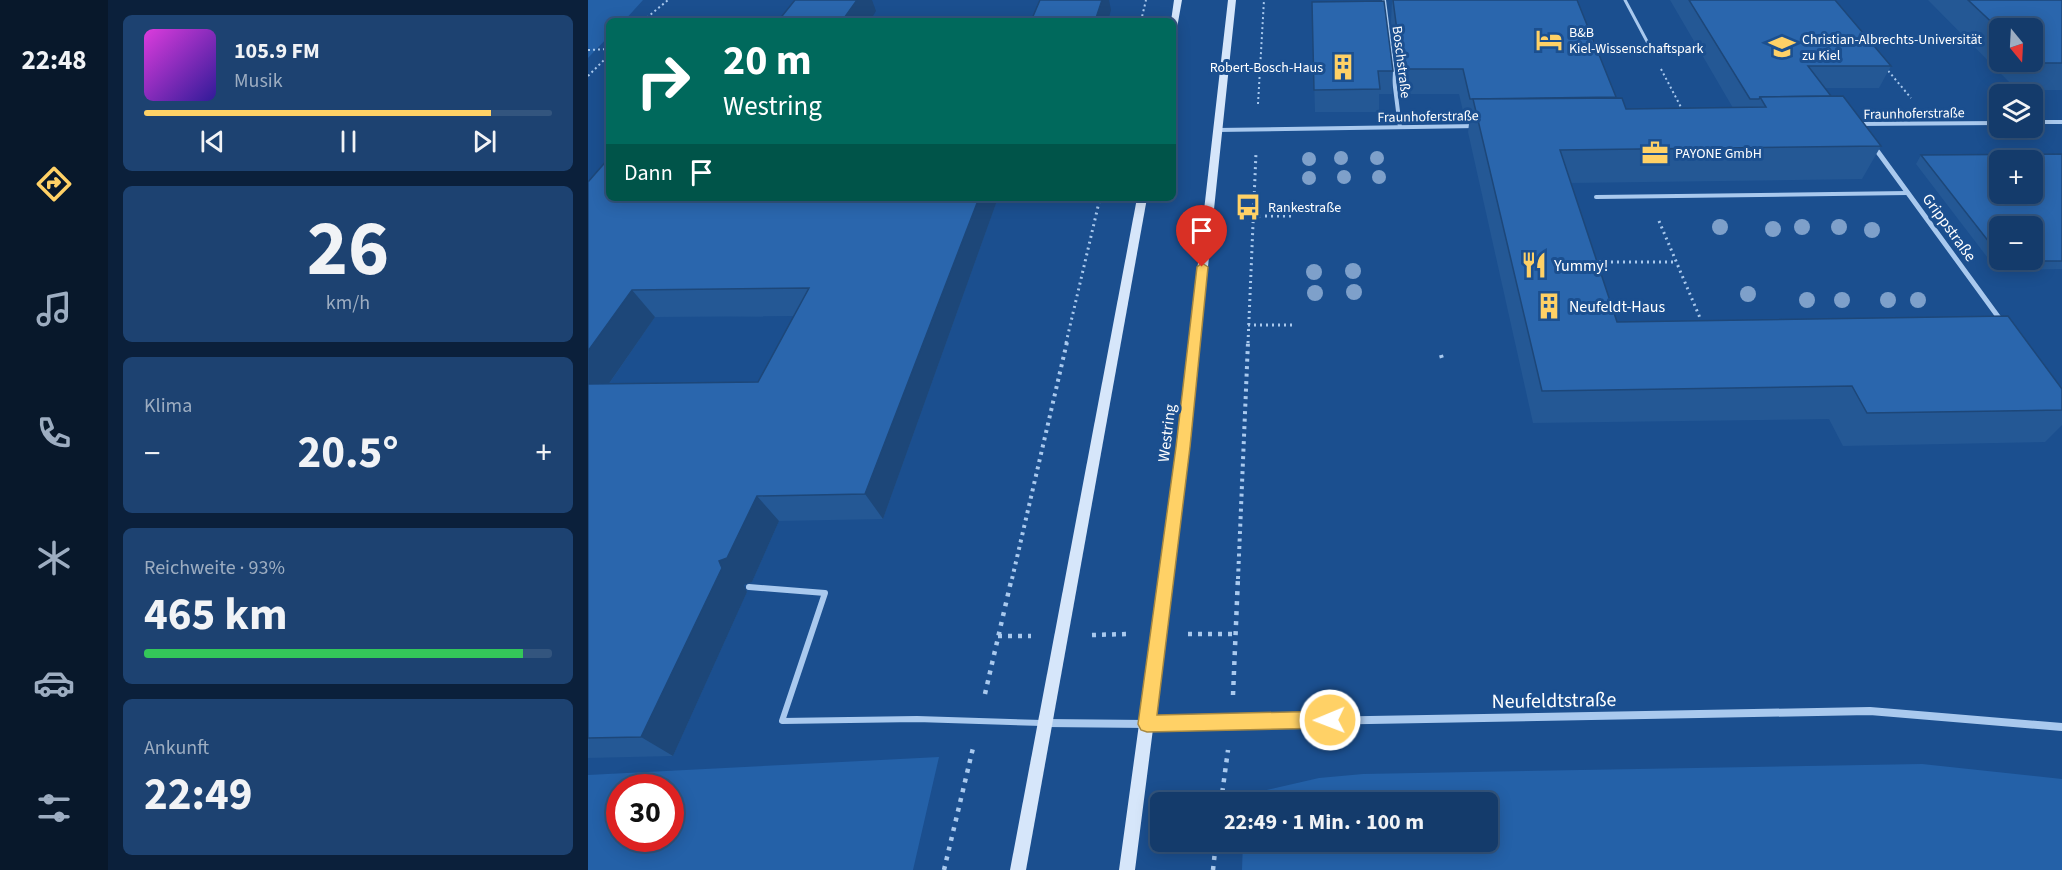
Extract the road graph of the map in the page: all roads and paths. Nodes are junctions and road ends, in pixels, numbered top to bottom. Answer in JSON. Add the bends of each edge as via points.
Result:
{"nodes":[{"id":1,"x":668,"y":0,"type":"edge"},
{"id":2,"x":1146,"y":0,"type":"edge"},
{"id":3,"x":1178,"y":0,"type":"edge"},
{"id":4,"x":1232,"y":0,"type":"edge"},
{"id":5,"x":1264,"y":0,"type":"edge"},
{"id":6,"x":1384,"y":0,"type":"edge"},
{"id":7,"x":1625,"y":0,"type":"edge"},
{"id":8,"x":647,"y":18,"type":"edge"},
{"id":9,"x":1143,"y":18,"type":"edge"},
{"id":10,"x":1175,"y":18,"type":"edge"},
{"id":11,"x":1650,"y":47,"type":"joint"},
{"id":12,"x":606,"y":49,"type":"edge"},
{"id":13,"x":588,"y":50,"type":"edge"},
{"id":14,"x":606,"y":58,"type":"edge"},
{"id":15,"x":1880,"y":62,"type":"edge"},
{"id":16,"x":588,"y":76,"type":"edge"},
{"id":17,"x":1686,"y":116,"type":"edge"},
{"id":18,"x":2043,"y":122,"type":"edge"},
{"id":19,"x":2062,"y":122,"type":"edge"},
{"id":20,"x":1932,"y":123,"type":"junction"},
{"id":21,"x":1989,"y":123,"type":"edge"},
{"id":22,"x":1845,"y":124,"type":"edge"},
{"id":23,"x":1857,"y":124,"type":"junction"},
{"id":24,"x":1480,"y":126,"type":"edge"},
{"id":25,"x":1400,"y":127,"type":"junction"},
{"id":26,"x":1217,"y":130,"type":"junction"},
{"id":27,"x":1257,"y":130,"type":"junction"},
{"id":28,"x":1863,"y":132,"type":"edge"},
{"id":29,"x":1870,"y":141,"type":"edge"},
{"id":30,"x":1908,"y":193,"type":"junction"},
{"id":31,"x":1649,"y":196,"type":"junction"},
{"id":32,"x":1596,"y":197,"type":"dead end"},
{"id":33,"x":1099,"y":201,"type":"edge"},
{"id":34,"x":1141,"y":201,"type":"edge"},
{"id":35,"x":1253,"y":216,"type":"junction"},
{"id":36,"x":1295,"y":216,"type":"dead end"},
{"id":37,"x":1588,"y":262,"type":"edge"},
{"id":38,"x":1676,"y":262,"type":"junction"},
{"id":39,"x":1248,"y":325,"type":"junction"},
{"id":40,"x":1294,"y":325,"type":"dead end"},
{"id":41,"x":2006,"y":328,"type":"edge"},
{"id":42,"x":1705,"y":330,"type":"edge"},
{"id":43,"x":1441,"y":355,"type":"dead end"},
{"id":44,"x":1443,"y":362,"type":"dead end"},
{"id":45,"x":749,"y":587,"type":"dead end"},
{"id":46,"x":1136,"y":634,"type":"dead end"},
{"id":47,"x":1191,"y":634,"type":"dead end"},
{"id":48,"x":1235,"y":634,"type":"junction"},
{"id":49,"x":1087,"y":635,"type":"dead end"},
{"id":50,"x":999,"y":636,"type":"junction"},
{"id":51,"x":1038,"y":636,"type":"dead end"},
{"id":52,"x":980,"y":720,"type":"junction"},
{"id":53,"x":1231,"y":721,"type":"junction"},
{"id":54,"x":1045,"y":723,"type":"junction"},
{"id":55,"x":1147,"y":724,"type":"junction"},
{"id":56,"x":2062,"y":727,"type":"edge"},
{"id":57,"x":1222,"y":792,"type":"edge"},
{"id":58,"x":1215,"y":852,"type":"edge"},
{"id":59,"x":944,"y":870,"type":"edge"},
{"id":60,"x":1018,"y":870,"type":"edge"},
{"id":61,"x":1127,"y":870,"type":"edge"},
{"id":62,"x":1213,"y":870,"type":"edge"}],
"edges":[{"from":1,"to":8,"type":"path"},
{"from":2,"to":9,"type":"path"},
{"from":3,"to":10,"type":"main road"},
{"from":4,"to":26,"type":"main road","name":"Westring"},
{"from":5,"to":27,"type":"path"},
{"from":6,"to":25,"type":"street","name":"Boschstraße"},
{"from":7,"to":11,"type":"lane"},
{"from":11,"to":17,"type":"path"},
{"from":12,"to":13,"type":"path"},
{"from":14,"to":16,"type":"path"},
{"from":15,"to":20,"type":"path"},
{"from":18,"to":19,"type":"street"},
{"from":20,"to":21,"type":"street","name":"Fraunhoferstraße"},
{"from":20,"to":23,"type":"street","name":"Fraunhoferstraße"},
{"from":22,"to":23,"type":"street","name":"Fraunhoferstraße"},
{"from":23,"to":28,"type":"street"},
{"from":24,"to":25,"type":"street","name":"Fraunhoferstraße"},
{"from":25,"to":27,"type":"street","name":"Fraunhoferstraße"},
{"from":26,"to":27,"type":"street","name":"Fraunhoferstraße"},
{"from":26,"to":55,"type":"main road","name":"Westring","via":[[1183,447]]},
{"from":27,"to":35,"type":"path"},
{"from":29,"to":30,"type":"street","name":"Grippstraße"},
{"from":30,"to":31,"type":"lane"},
{"from":30,"to":41,"type":"street","name":"Grippstraße"},
{"from":31,"to":32,"type":"lane"},
{"from":31,"to":38,"type":"path"},
{"from":33,"to":50,"type":"path"},
{"from":34,"to":54,"type":"main road"},
{"from":35,"to":36,"type":"path"},
{"from":35,"to":39,"type":"path"},
{"from":37,"to":38,"type":"path"},
{"from":38,"to":42,"type":"path"},
{"from":39,"to":40,"type":"path"},
{"from":39,"to":48,"type":"path"},
{"from":43,"to":44,"type":"path"},
{"from":45,"to":52,"type":"lane","via":[[825,593],[782,721]]},
{"from":46,"to":49,"type":"path"},
{"from":47,"to":48,"type":"path"},
{"from":48,"to":53,"type":"path"},
{"from":50,"to":51,"type":"path"},
{"from":50,"to":52,"type":"path"},
{"from":52,"to":54,"type":"lane"},
{"from":52,"to":59,"type":"path"},
{"from":53,"to":55,"type":"street","name":"Neufeldtstraße"},
{"from":53,"to":56,"type":"street","name":"Neufeldtstraße","via":[[1870,711]]},
{"from":53,"to":57,"type":"path"},
{"from":54,"to":55,"type":"street","name":"Neufeldtstraße"},
{"from":54,"to":60,"type":"main road"},
{"from":55,"to":61,"type":"main road","name":"Westring"},
{"from":58,"to":62,"type":"path"}]}
